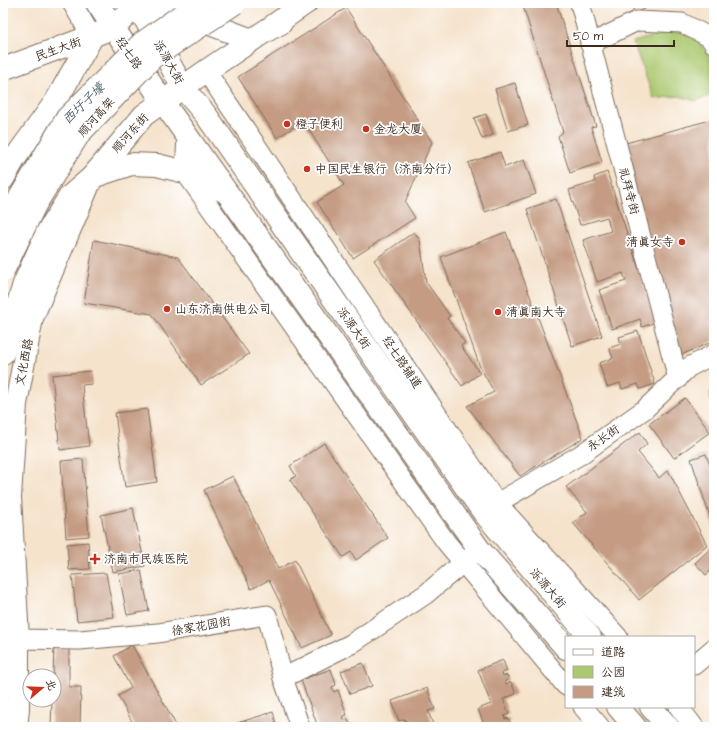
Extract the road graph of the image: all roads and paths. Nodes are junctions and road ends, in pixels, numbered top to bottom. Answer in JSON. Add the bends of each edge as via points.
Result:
{"nodes":[{"id":1,"x":72,"y":3,"type":"edge"},
{"id":2,"x":96,"y":3,"type":"edge"},
{"id":3,"x":235,"y":3,"type":"edge"},
{"id":4,"x":306,"y":3,"type":"edge"},
{"id":5,"x":316,"y":3,"type":"edge"},
{"id":6,"x":580,"y":3,"type":"edge"},
{"id":7,"x":138,"y":8,"type":"edge"},
{"id":8,"x":184,"y":8,"type":"edge"},
{"id":9,"x":117,"y":35,"type":"junction"},
{"id":10,"x":258,"y":36,"type":"junction"},
{"id":11,"x":92,"y":37,"type":"junction"},
{"id":12,"x":590,"y":44,"type":"junction"},
{"id":13,"x":714,"y":44,"type":"edge"},
{"id":14,"x":3,"y":69,"type":"edge"},
{"id":15,"x":206,"y":71,"type":"junction"},
{"id":16,"x":183,"y":88,"type":"junction"},
{"id":17,"x":158,"y":94,"type":"junction"},
{"id":18,"x":187,"y":136,"type":"junction"},
{"id":19,"x":185,"y":172,"type":"junction"},
{"id":20,"x":92,"y":177,"type":"junction"},
{"id":21,"x":3,"y":179,"type":"edge"},
{"id":22,"x":227,"y":192,"type":"junction"},
{"id":23,"x":3,"y":232,"type":"edge"},
{"id":24,"x":3,"y":271,"type":"edge"},
{"id":25,"x":3,"y":353,"type":"edge"},
{"id":26,"x":714,"y":354,"type":"edge"},
{"id":27,"x":678,"y":379,"type":"junction"},
{"id":28,"x":491,"y":508,"type":"junction"},
{"id":29,"x":471,"y":556,"type":"junction"},
{"id":30,"x":589,"y":636,"type":"edge"},
{"id":31,"x":617,"y":636,"type":"edge"},
{"id":32,"x":18,"y":639,"type":"junction"},
{"id":33,"x":565,"y":647,"type":"edge"},
{"id":34,"x":714,"y":648,"type":"edge"},
{"id":35,"x":695,"y":664,"type":"edge"},
{"id":36,"x":283,"y":678,"type":"junction"},
{"id":37,"x":565,"y":685,"type":"edge"},
{"id":38,"x":584,"y":708,"type":"edge"},
{"id":39,"x":619,"y":708,"type":"edge"},
{"id":40,"x":652,"y":708,"type":"edge"},
{"id":41,"x":680,"y":708,"type":"edge"},
{"id":42,"x":12,"y":715,"type":"edge"},
{"id":43,"x":300,"y":727,"type":"edge"},
{"id":44,"x":600,"y":727,"type":"edge"},
{"id":45,"x":635,"y":727,"type":"edge"},
{"id":46,"x":668,"y":727,"type":"edge"},
{"id":47,"x":694,"y":727,"type":"edge"}],
"edges":[{"from":1,"to":11,"type":"street"},
{"from":2,"to":9,"type":"main road","name":"经七路"},
{"from":3,"to":24,"type":"main road","name":"顺河高架","bridge":true,"via":[[152,58],[79,134],[35,205]]},
{"from":4,"to":10,"type":"main road"},
{"from":5,"to":10,"type":"main road","name":"顺河东街"},
{"from":6,"to":12,"type":"street","name":"礼拜寺街"},
{"from":7,"to":8,"type":"main road"},
{"from":7,"to":9,"type":"main road","name":"民生大街"},
{"from":7,"to":16,"type":"main road","name":"泺源大街","bridge":true},
{"from":8,"to":10,"type":"main road","via":[[219,27]]},
{"from":8,"to":23,"type":"main road","name":"顺河高架","bridge":true,"via":[[142,43],[67,118],[20,197]]},
{"from":9,"to":11,"type":"main road","name":"民生大街"},
{"from":9,"to":17,"type":"main road","name":"经七路","bridge":true},
{"from":10,"to":15,"type":"main road","name":"顺河东街"},
{"from":11,"to":14,"type":"main road","name":"民生大街"},
{"from":11,"to":21,"type":"main road","via":[[56,101]]},
{"from":12,"to":13,"type":"street","via":[[637,22],[682,23],[709,37]]},
{"from":12,"to":27,"type":"street","name":"礼拜寺街"},
{"from":15,"to":16,"type":"main road","name":"顺河东街"},
{"from":15,"to":28,"type":"street","name":"经七路辅道"},
{"from":16,"to":17,"type":"main road","name":"顺河东街"},
{"from":16,"to":28,"type":"main road","name":"泺源大街","via":[[206,115],[378,363]]},
{"from":17,"to":18,"type":"main road"},
{"from":17,"to":20,"type":"main road","name":"顺河东街"},
{"from":18,"to":19,"type":"street"},
{"from":18,"to":22,"type":"main road"},
{"from":19,"to":20,"type":"main road","via":[[157,165],[131,164]]},
{"from":19,"to":22,"type":"main road"},
{"from":19,"to":29,"type":"street","via":[[446,542]]},
{"from":20,"to":25,"type":"main road","via":[[70,196],[47,232],[24,284]]},
{"from":20,"to":32,"type":"main road","name":"文化西路","via":[[32,318],[16,404],[10,497]]},
{"from":22,"to":29,"type":"main road"},
{"from":26,"to":27,"type":"street","name":"永长街","via":[[689,367]]},
{"from":27,"to":28,"type":"street","name":"永长街","via":[[645,409],[580,454]]},
{"from":28,"to":30,"type":"main road","name":"泺源大街"},
{"from":28,"to":31,"type":"street","name":"经七路辅道"},
{"from":29,"to":33,"type":"main road"},
{"from":29,"to":36,"type":"street","via":[[426,594],[351,644]]},
{"from":29,"to":37,"type":"street"},
{"from":32,"to":36,"type":"street","name":"徐家花园街","via":[[80,640],[158,633],[267,615]]},
{"from":32,"to":42,"type":"main road","name":"文化西路"},
{"from":34,"to":35,"type":"street"},
{"from":36,"to":43,"type":"street","name":"徐家花园街"},
{"from":38,"to":44,"type":"street"},
{"from":39,"to":45,"type":"main road"},
{"from":40,"to":46,"type":"main road"},
{"from":41,"to":47,"type":"street"}]}
